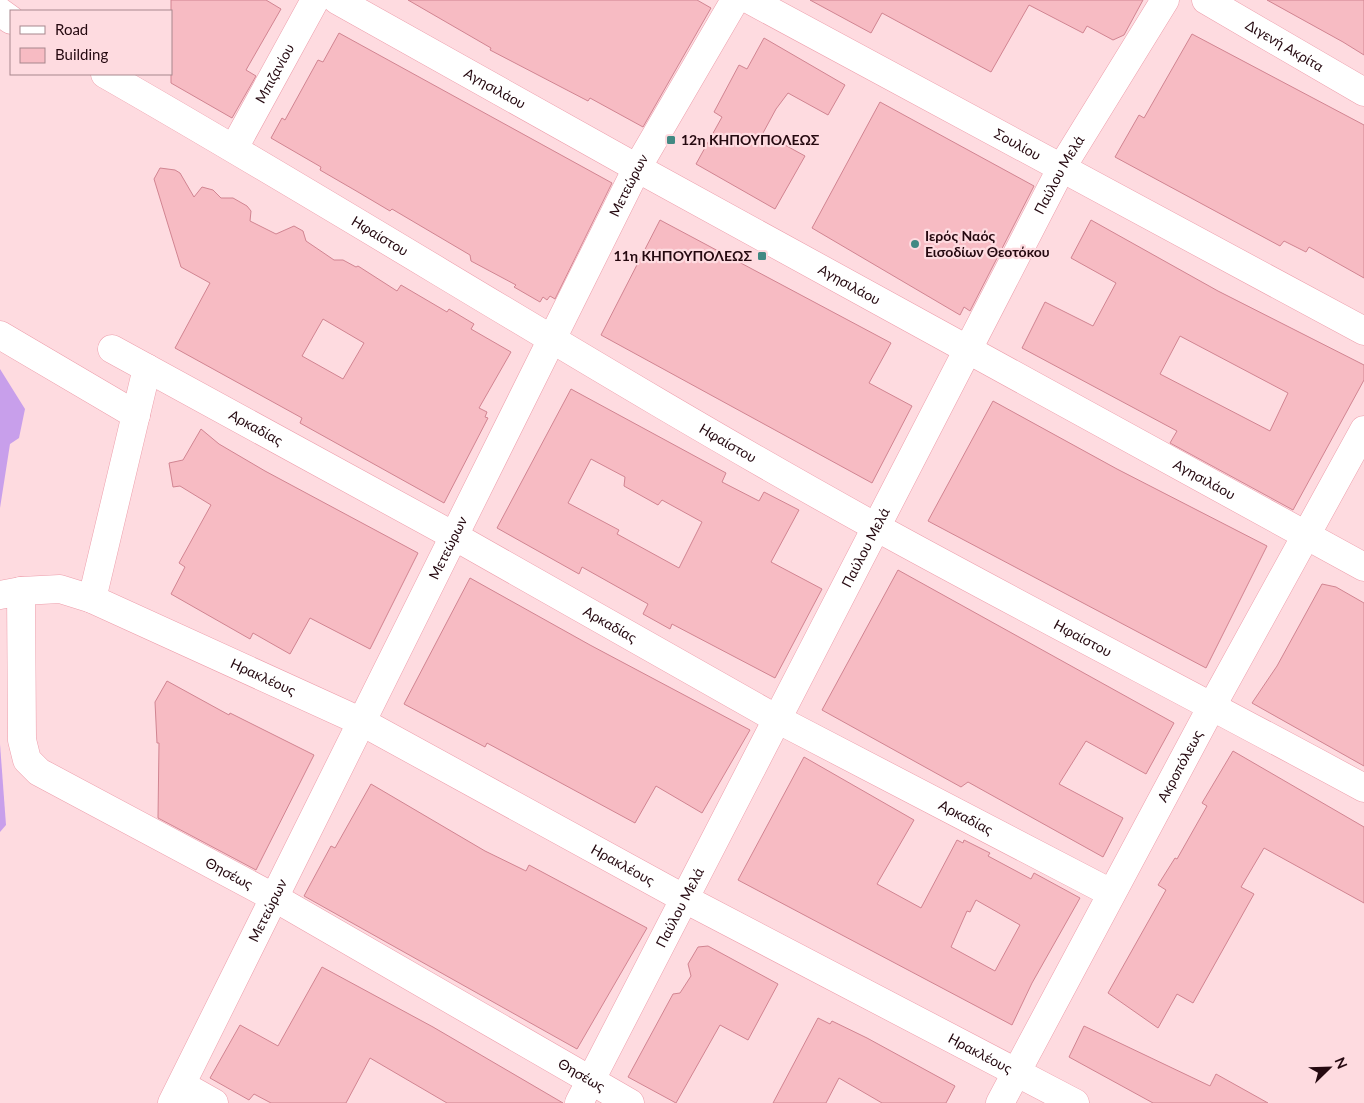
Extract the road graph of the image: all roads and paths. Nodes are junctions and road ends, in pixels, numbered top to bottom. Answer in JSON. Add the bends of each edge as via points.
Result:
{"nodes":[{"id":1,"x":315,"y":0,"type":"edge"},
{"id":2,"x":337,"y":0,"type":"edge"},
{"id":3,"x":735,"y":0,"type":"edge"},
{"id":4,"x":750,"y":0,"type":"edge"},
{"id":5,"x":1165,"y":0,"type":"edge"},
{"id":6,"x":1206,"y":0,"type":"edge"},
{"id":7,"x":107,"y":75,"type":"edge"},
{"id":8,"x":1364,"y":92,"type":"edge"},
{"id":9,"x":234,"y":148,"type":"junction"},
{"id":10,"x":1062,"y":167,"type":"junction"},
{"id":11,"x":637,"y":168,"type":"junction"},
{"id":12,"x":1364,"y":331,"type":"edge"},
{"id":13,"x":0,"y":335,"type":"edge"},
{"id":14,"x":551,"y":341,"type":"junction"},
{"id":15,"x":112,"y":349,"type":"dead end"},
{"id":16,"x":967,"y":350,"type":"junction"},
{"id":17,"x":147,"y":368,"type":"junction"},
{"id":18,"x":136,"y":416,"type":"junction"},
{"id":19,"x":1364,"y":430,"type":"edge"},
{"id":20,"x":876,"y":527,"type":"junction"},
{"id":21,"x":1306,"y":535,"type":"junction"},
{"id":22,"x":454,"y":536,"type":"junction"},
{"id":23,"x":1364,"y":567,"type":"edge"},
{"id":24,"x":10,"y":593,"type":"edge"},
{"id":25,"x":92,"y":599,"type":"junction"},
{"id":26,"x":1212,"y":706,"type":"junction"},
{"id":27,"x":777,"y":719,"type":"junction"},
{"id":28,"x":362,"y":722,"type":"junction"},
{"id":29,"x":1364,"y":788,"type":"edge"},
{"id":30,"x":1111,"y":893,"type":"junction"},
{"id":31,"x":275,"y":898,"type":"junction"},
{"id":32,"x":685,"y":899,"type":"junction"},
{"id":33,"x":1017,"y":1072,"type":"junction"},
{"id":34,"x":585,"y":1092,"type":"edge"},
{"id":35,"x":177,"y":1094,"type":"edge"},
{"id":36,"x":214,"y":1103,"type":"edge"},
{"id":37,"x":630,"y":1103,"type":"edge"},
{"id":38,"x":1000,"y":1103,"type":"edge"},
{"id":39,"x":1075,"y":1103,"type":"edge"}],
"edges":[{"from":1,"to":9,"type":"street","name":"Μπιζανίου"},
{"from":2,"to":11,"type":"street","name":"Αγησιλάου"},
{"from":3,"to":11,"type":"street","name":"Μετεώρων"},
{"from":4,"to":10,"type":"street","name":"Σουλίου"},
{"from":5,"to":10,"type":"street","name":"Παύλου Μελά"},
{"from":6,"to":8,"type":"street","name":"Διγενή Ακρίτα"},
{"from":7,"to":9,"type":"street","name":"Ηφαίστου"},
{"from":9,"to":14,"type":"street","name":"Ηφαίστου"},
{"from":10,"to":12,"type":"street","name":"Σουλίου"},
{"from":10,"to":16,"type":"street","name":"Παύλου Μελά"},
{"from":11,"to":14,"type":"street","name":"Μετεώρων"},
{"from":11,"to":16,"type":"street","name":"Αγησιλάου"},
{"from":13,"to":18,"type":"street"},
{"from":14,"to":20,"type":"street","name":"Ηφαίστου"},
{"from":14,"to":22,"type":"street","name":"Μετεώρων"},
{"from":15,"to":17,"type":"street","name":"Αρκαδίας"},
{"from":16,"to":20,"type":"street","name":"Παύλου Μελά"},
{"from":16,"to":21,"type":"street","name":"Αγησιλάου"},
{"from":17,"to":18,"type":"street"},
{"from":17,"to":22,"type":"street","name":"Αρκαδίας"},
{"from":18,"to":25,"type":"street"},
{"from":19,"to":21,"type":"street","name":"Ακροπόλεως"},
{"from":20,"to":26,"type":"street","name":"Ηφαίστου"},
{"from":20,"to":27,"type":"street","name":"Παύλου Μελά"},
{"from":21,"to":23,"type":"street","name":"Αγησιλάου"},
{"from":21,"to":26,"type":"street","name":"Ακροπόλεως"},
{"from":22,"to":27,"type":"street","name":"Αρκαδίας"},
{"from":22,"to":28,"type":"street","name":"Μετεώρων"},
{"from":24,"to":25,"type":"street","name":"Ηρακλέους","via":[[60,590]]},
{"from":24,"to":31,"type":"street","name":"Θησέως","via":[[26,760],[39,772]]},
{"from":25,"to":28,"type":"street","name":"Ηρακλέους"},
{"from":26,"to":29,"type":"street","name":"Ηφαίστου"},
{"from":26,"to":30,"type":"street","name":"Ακροπόλεως"},
{"from":27,"to":30,"type":"street","name":"Αρκαδίας"},
{"from":27,"to":32,"type":"street","name":"Παύλου Μελά"},
{"from":28,"to":31,"type":"street","name":"Μετεώρων"},
{"from":28,"to":32,"type":"street","name":"Ηρακλέους"},
{"from":30,"to":33,"type":"street","name":"Ακροπόλεως"},
{"from":31,"to":34,"type":"street","name":"Θησέως"},
{"from":31,"to":35,"type":"street","name":"Μετεώρων"},
{"from":32,"to":33,"type":"street","name":"Ηρακλέους"},
{"from":32,"to":34,"type":"street","name":"Παύλου Μελά"},
{"from":33,"to":38,"type":"street","name":"Ακροπόλεως"},
{"from":33,"to":39,"type":"street","name":"Ηρακλέους"},
{"from":34,"to":37,"type":"street","name":"Θησέως"},
{"from":35,"to":36,"type":"street"}]}
